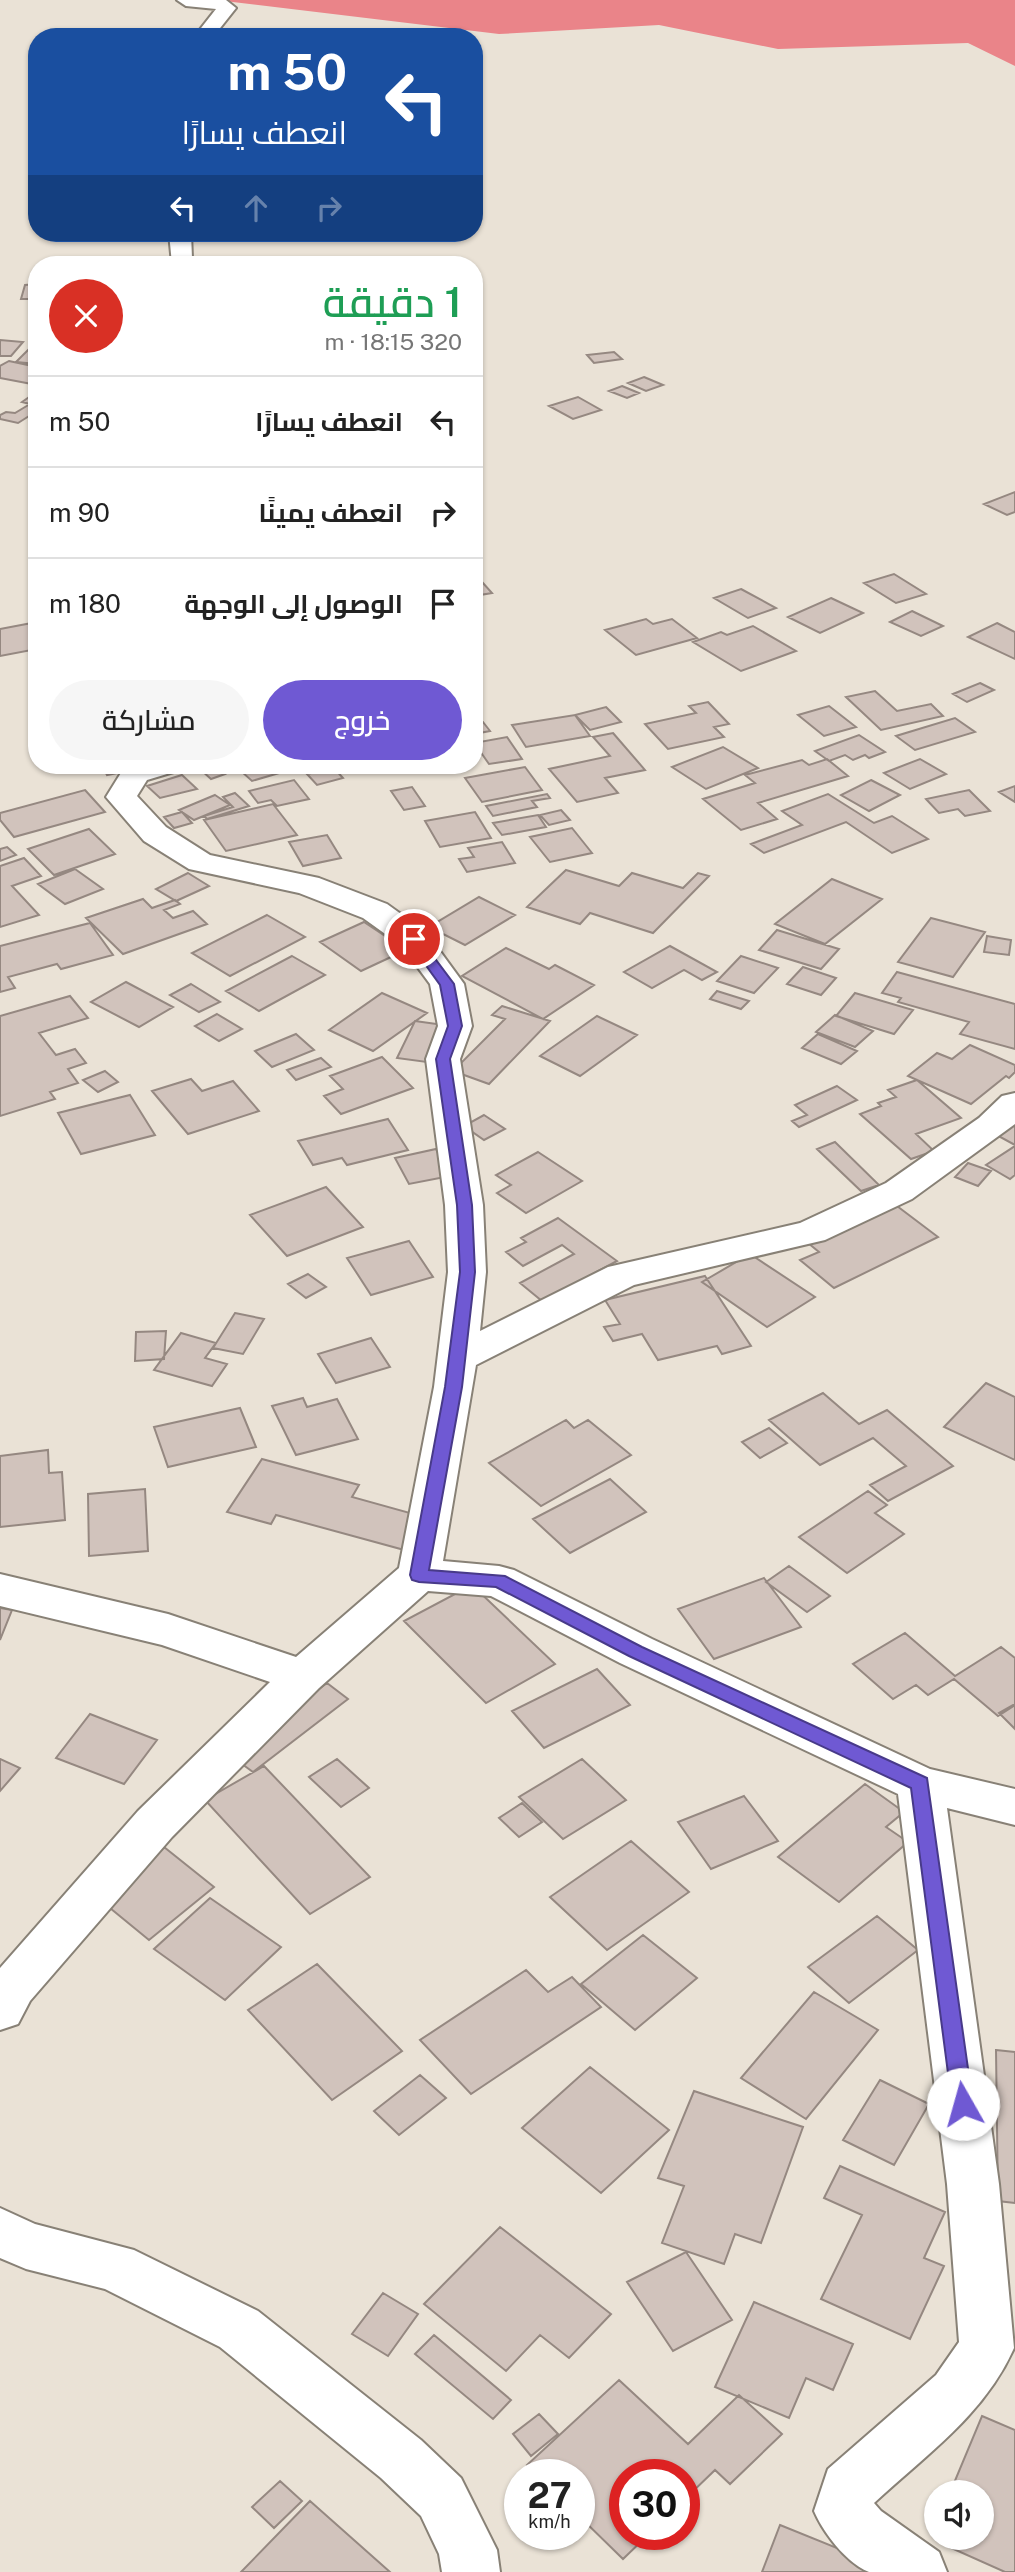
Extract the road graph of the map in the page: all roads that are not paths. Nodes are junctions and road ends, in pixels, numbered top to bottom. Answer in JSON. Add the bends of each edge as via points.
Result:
{"nodes":[{"id":1,"x":186,"y":0,"type":"edge"},
{"id":2,"x":210,"y":28,"type":"edge"},
{"id":3,"x":135,"y":774,"type":"edge"},
{"id":4,"x":1015,"y":1104,"type":"edge"},
{"id":5,"x":457,"y":1358,"type":"junction"},
{"id":6,"x":419,"y":1575,"type":"junction"},
{"id":7,"x":0,"y":1590,"type":"edge"},
{"id":8,"x":303,"y":1676,"type":"junction"},
{"id":9,"x":920,"y":1784,"type":"junction"},
{"id":10,"x":1015,"y":1807,"type":"edge"},
{"id":11,"x":4,"y":1995,"type":"edge"},
{"id":12,"x":0,"y":2232,"type":"edge"},
{"id":13,"x":471,"y":2572,"type":"edge"},
{"id":14,"x":918,"y":2572,"type":"edge"}],
"edges":[{"from":1,"to":2,"type":"street","via":[[227,8]]},
{"from":3,"to":5,"type":"street","via":[[121,797],[155,834],[200,862],[308,885],[375,911],[414,939],[447,984],[455,1026],[443,1059],[464,1205],[467,1272]]},
{"from":4,"to":5,"type":"street","via":[[899,1191],[812,1232],[622,1276]]},
{"from":5,"to":6,"type":"street"},
{"from":6,"to":8,"type":"street"},
{"from":6,"to":9,"type":"street","via":[[499,1581],[636,1651]]},
{"from":7,"to":8,"type":"street","via":[[168,1630]]},
{"from":8,"to":11,"type":"street","via":[[155,1824]]},
{"from":9,"to":10,"type":"street"},
{"from":9,"to":14,"type":"street","via":[[973,2184],[987,2348],[956,2393],[848,2488],[843,2511],[862,2531]]},
{"from":12,"to":13,"type":"street","via":[[26,2245],[116,2267],[239,2329],[401,2459],[441,2497],[468,2550]]}]}
